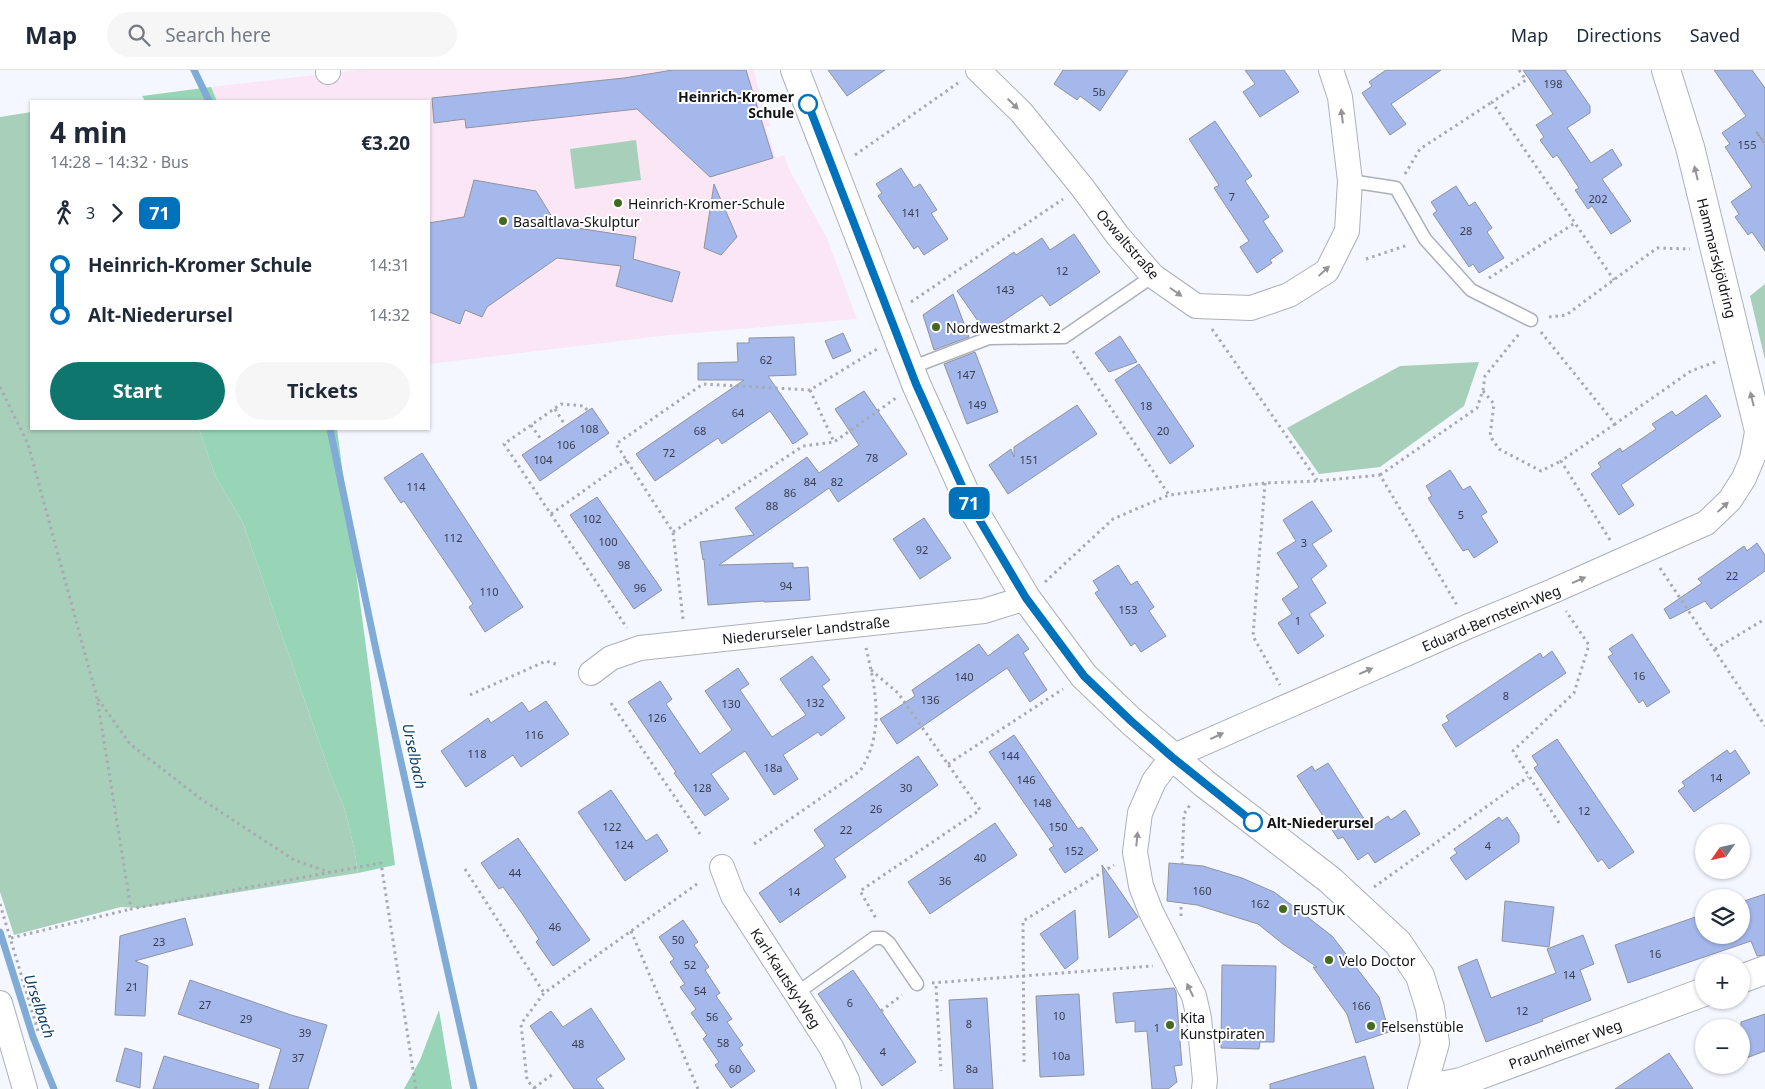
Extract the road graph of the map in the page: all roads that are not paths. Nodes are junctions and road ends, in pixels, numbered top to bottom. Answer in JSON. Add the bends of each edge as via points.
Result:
{"nodes":[{"id":1,"x":795,"y":70,"type":"edge"},
{"id":2,"x":1331,"y":70,"type":"edge"},
{"id":3,"x":1666,"y":70,"type":"edge"},
{"id":4,"x":969,"y":76,"type":"edge"},
{"id":5,"x":1350,"y":181,"type":"junction"},
{"id":6,"x":1153,"y":276,"type":"junction"},
{"id":7,"x":1531,"y":320,"type":"road end"},
{"id":8,"x":910,"y":368,"type":"junction"},
{"id":9,"x":1762,"y":436,"type":"edge"},
{"id":10,"x":1032,"y":592,"type":"junction"},
{"id":11,"x":591,"y":673,"type":"dead end"},
{"id":12,"x":1172,"y":757,"type":"junction"},
{"id":13,"x":722,"y":867,"type":"dead end"},
{"id":14,"x":1765,"y":970,"type":"edge"},
{"id":15,"x":1750,"y":975,"type":"edge"},
{"id":16,"x":917,"y":984,"type":"road end"},
{"id":17,"x":797,"y":993,"type":"junction"},
{"id":18,"x":1695,"y":995,"type":"edge"},
{"id":19,"x":0,"y":1003,"type":"edge"},
{"id":20,"x":0,"y":1026,"type":"edge"},
{"id":21,"x":16,"y":1058,"type":"junction"},
{"id":22,"x":24,"y":1089,"type":"edge"},
{"id":23,"x":850,"y":1089,"type":"edge"},
{"id":24,"x":1204,"y":1089,"type":"edge"},
{"id":25,"x":1423,"y":1089,"type":"edge"}],
"edges":[{"from":1,"to":8,"type":"main road"},
{"from":5,"to":2,"type":"street","name":"Oswaltstraße","one_way":true,"via":[[1340,97]]},
{"from":9,"to":3,"type":"main road","name":"Hammarskjöldring","one_way":true,"via":[[1690,146]]},
{"from":4,"to":6,"type":"street","name":"Oswaltstraße","one_way":true,"via":[[1021,112]]},
{"from":6,"to":5,"type":"street","name":"Oswaltstraße","one_way":true,"via":[[1196,306],[1251,308],[1289,295],[1327,271],[1347,231]]},
{"from":5,"to":7,"type":"lane","via":[[1396,188],[1425,238],[1471,290]]},
{"from":6,"to":8,"type":"lane","via":[[1064,337],[989,338]]},
{"from":8,"to":10,"type":"main road","via":[[970,504]]},
{"from":12,"to":9,"type":"street","name":"Eduard-Bernstein-Weg","one_way":true,"via":[[1706,522],[1730,500],[1744,478]]},
{"from":10,"to":11,"type":"street","name":"Niederurseler Landstraße","via":[[984,611],[640,648],[611,658]]},
{"from":10,"to":12,"type":"main road","via":[[1084,676]]},
{"from":24,"to":12,"type":"street","one_way":true,"via":[[1199,1018],[1194,996],[1151,912],[1141,886],[1135,852],[1140,813],[1154,781]]},
{"from":12,"to":25,"type":"main road","via":[[1330,880],[1398,943],[1420,976],[1430,1008],[1435,1043]]},
{"from":13,"to":17,"type":"street","name":"Karl-Kautsky-Weg","via":[[734,896]]},
{"from":14,"to":15,"type":"main road"},
{"from":16,"to":17,"type":"lane","via":[[889,943],[883,938],[874,938]]},
{"from":17,"to":23,"type":"street","name":"Karl-Kautsky-Weg","via":[[831,1047]]},
{"from":18,"to":25,"type":"main road","name":"Praunheimer Weg","via":[[1461,1082]]},
{"from":19,"to":21,"type":"street"},
{"from":20,"to":21,"type":"lane"},
{"from":21,"to":22,"type":"street"}]}
